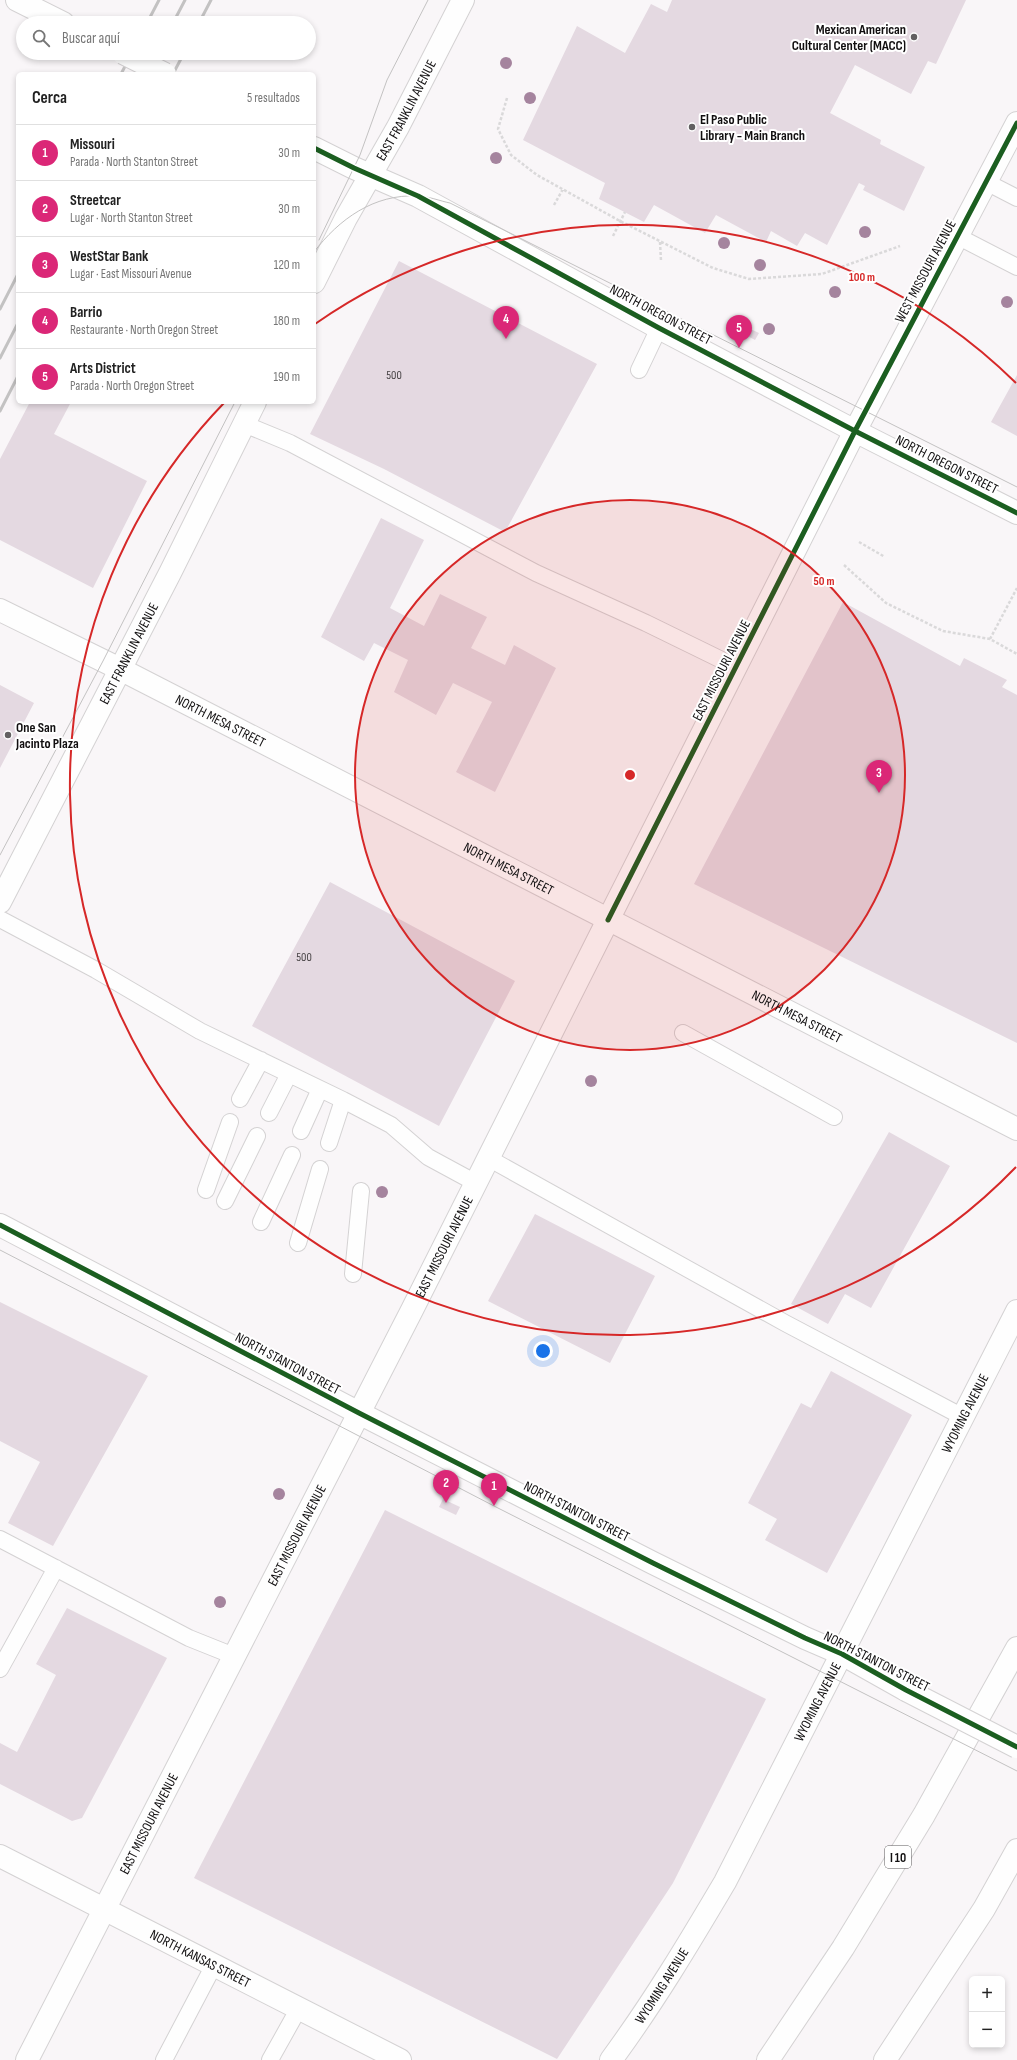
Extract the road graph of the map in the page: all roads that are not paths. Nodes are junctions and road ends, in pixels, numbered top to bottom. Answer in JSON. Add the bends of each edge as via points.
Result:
{"nodes":[{"id":1,"x":17,"y":0,"type":"edge"},
{"id":2,"x":463,"y":0,"type":"edge"},
{"id":3,"x":49,"y":16,"type":"edge"},
{"id":4,"x":137,"y":60,"type":"edge"},
{"id":5,"x":161,"y":72,"type":"edge"},
{"id":6,"x":1017,"y":123,"type":"edge"},
{"id":7,"x":316,"y":149,"type":"edge"},
{"id":8,"x":371,"y":176,"type":"junction"},
{"id":9,"x":986,"y":182,"type":"junction"},
{"id":10,"x":1017,"y":198,"type":"edge"},
{"id":11,"x":957,"y":236,"type":"junction"},
{"id":12,"x":1017,"y":267,"type":"edge"},
{"id":13,"x":316,"y":278,"type":"edge"},
{"id":14,"x":659,"y":328,"type":"junction"},
{"id":15,"x":639,"y":370,"type":"dead end"},
{"id":16,"x":254,"y":404,"type":"edge"},
{"id":17,"x":244,"y":424,"type":"junction"},
{"id":18,"x":855,"y":431,"type":"junction"},
{"id":19,"x":1017,"y":513,"type":"edge"},
{"id":20,"x":0,"y":610,"type":"edge"},
{"id":21,"x":736,"y":667,"type":"junction"},
{"id":22,"x":120,"y":669,"type":"junction"},
{"id":23,"x":0,"y":902,"type":"edge"},
{"id":24,"x":0,"y":919,"type":"edge"},
{"id":25,"x":608,"y":920,"type":"junction"},
{"id":26,"x":683,"y":1034,"type":"dead end"},
{"id":27,"x":261,"y":1060,"type":"junction"},
{"id":28,"x":289,"y":1074,"type":"junction"},
{"id":29,"x":320,"y":1089,"type":"junction"},
{"id":30,"x":240,"y":1099,"type":"dead end"},
{"id":31,"x":343,"y":1100,"type":"junction"},
{"id":32,"x":269,"y":1113,"type":"dead end"},
{"id":33,"x":834,"y":1117,"type":"dead end"},
{"id":34,"x":230,"y":1122,"type":"dead end"},
{"id":35,"x":1017,"y":1130,"type":"edge"},
{"id":36,"x":301,"y":1132,"type":"dead end"},
{"id":37,"x":257,"y":1136,"type":"dead end"},
{"id":38,"x":329,"y":1143,"type":"dead end"},
{"id":39,"x":292,"y":1155,"type":"dead end"},
{"id":40,"x":488,"y":1158,"type":"junction"},
{"id":41,"x":320,"y":1169,"type":"dead end"},
{"id":42,"x":476,"y":1184,"type":"junction"},
{"id":43,"x":206,"y":1190,"type":"dead end"},
{"id":44,"x":361,"y":1191,"type":"dead end"},
{"id":45,"x":225,"y":1201,"type":"dead end"},
{"id":46,"x":261,"y":1222,"type":"dead end"},
{"id":47,"x":0,"y":1224,"type":"edge"},
{"id":48,"x":298,"y":1243,"type":"dead end"},
{"id":49,"x":353,"y":1274,"type":"dead end"},
{"id":50,"x":1017,"y":1311,"type":"edge"},
{"id":51,"x":359,"y":1414,"type":"junction"},
{"id":52,"x":963,"y":1417,"type":"junction"},
{"id":53,"x":0,"y":1539,"type":"edge"},
{"id":54,"x":56,"y":1568,"type":"junction"},
{"id":55,"x":1017,"y":1648,"type":"edge"},
{"id":56,"x":842,"y":1654,"type":"junction"},
{"id":57,"x":234,"y":1656,"type":"junction"},
{"id":58,"x":0,"y":1670,"type":"edge"},
{"id":59,"x":1017,"y":1746,"type":"edge"},
{"id":60,"x":1017,"y":1850,"type":"edge"},
{"id":61,"x":0,"y":1856,"type":"edge"},
{"id":62,"x":104,"y":1908,"type":"junction"},
{"id":63,"x":214,"y":1965,"type":"junction"},
{"id":64,"x":299,"y":2008,"type":"junction"},
{"id":65,"x":27,"y":2060,"type":"edge"},
{"id":66,"x":164,"y":2060,"type":"edge"},
{"id":67,"x":270,"y":2060,"type":"edge"},
{"id":68,"x":400,"y":2060,"type":"edge"},
{"id":69,"x":611,"y":2060,"type":"edge"},
{"id":70,"x":768,"y":2060,"type":"edge"},
{"id":71,"x":885,"y":2060,"type":"edge"}],
"edges":[{"from":1,"to":3,"type":"main road"},
{"from":2,"to":8,"type":"main road","name":"EAST FRANKLIN AVENUE"},
{"from":4,"to":5,"type":"main road","bridge":true},
{"from":6,"to":9,"type":"main road","name":"WEST MISSOURI AVENUE"},
{"from":7,"to":8,"type":"main road","name":"NORTH OREGON STREET"},
{"from":8,"to":13,"type":"main road","name":"EAST FRANKLIN AVENUE","via":[[346,218]]},
{"from":8,"to":14,"type":"main road","name":"NORTH OREGON STREET","via":[[418,196]]},
{"from":9,"to":10,"type":"lane"},
{"from":9,"to":11,"type":"main road","name":"WEST MISSOURI AVENUE"},
{"from":11,"to":12,"type":"lane"},
{"from":11,"to":18,"type":"main road","name":"WEST MISSOURI AVENUE"},
{"from":14,"to":15,"type":"lane"},
{"from":14,"to":18,"type":"main road","name":"NORTH OREGON STREET"},
{"from":16,"to":17,"type":"main road","name":"EAST FRANKLIN AVENUE"},
{"from":17,"to":21,"type":"lane","via":[[290,443],[536,573]]},
{"from":17,"to":22,"type":"main road","name":"EAST FRANKLIN AVENUE"},
{"from":18,"to":19,"type":"main road","name":"NORTH OREGON STREET"},
{"from":18,"to":21,"type":"main road","name":"EAST MISSOURI AVENUE"},
{"from":20,"to":22,"type":"main road","name":"NORTH MESA STREET"},
{"from":21,"to":25,"type":"main road","name":"EAST MISSOURI AVENUE"},
{"from":22,"to":23,"type":"main road","name":"EAST FRANKLIN AVENUE"},
{"from":22,"to":25,"type":"main road","name":"NORTH MESA STREET"},
{"from":24,"to":27,"type":"lane","via":[[96,970],[200,1031]]},
{"from":25,"to":35,"type":"main road","name":"NORTH MESA STREET"},
{"from":25,"to":40,"type":"main road","name":"EAST MISSOURI AVENUE"},
{"from":26,"to":33,"type":"lane"},
{"from":27,"to":28,"type":"lane"},
{"from":27,"to":30,"type":"lane"},
{"from":28,"to":29,"type":"lane"},
{"from":28,"to":32,"type":"lane"},
{"from":29,"to":31,"type":"lane"},
{"from":29,"to":36,"type":"lane"},
{"from":31,"to":38,"type":"lane"},
{"from":31,"to":42,"type":"lane","via":[[391,1124],[428,1157]]},
{"from":34,"to":43,"type":"lane"},
{"from":37,"to":45,"type":"lane"},
{"from":39,"to":46,"type":"lane"},
{"from":40,"to":42,"type":"main road","name":"EAST MISSOURI AVENUE"},
{"from":40,"to":52,"type":"lane","via":[[784,1322]]},
{"from":41,"to":48,"type":"lane"},
{"from":42,"to":51,"type":"main road","name":"EAST MISSOURI AVENUE"},
{"from":44,"to":49,"type":"lane"},
{"from":47,"to":51,"type":"main road","name":"NORTH STANTON STREET"},
{"from":50,"to":52,"type":"main road","name":"WYOMING AVENUE"},
{"from":51,"to":56,"type":"main road","name":"NORTH STANTON STREET","via":[[653,1563]]},
{"from":51,"to":57,"type":"main road","name":"EAST MISSOURI AVENUE"},
{"from":52,"to":56,"type":"main road","name":"WYOMING AVENUE"},
{"from":53,"to":54,"type":"lane"},
{"from":54,"to":57,"type":"lane","via":[[189,1638]]},
{"from":54,"to":58,"type":"lane"},
{"from":55,"to":70,"type":"main road","number":"I 10","via":[[920,1822],[843,1948]]},
{"from":56,"to":59,"type":"main road","name":"NORTH STANTON STREET","bridge":true,"via":[[906,1690]]},
{"from":56,"to":69,"type":"main road","name":"WYOMING AVENUE","via":[[725,1882],[687,1948],[636,2027]]},
{"from":57,"to":62,"type":"main road","name":"EAST MISSOURI AVENUE"},
{"from":60,"to":71,"type":"main road","via":[[984,1909]]},
{"from":61,"to":62,"type":"main road","name":"NORTH KANSAS STREET"},
{"from":62,"to":63,"type":"main road","name":"NORTH KANSAS STREET"},
{"from":62,"to":65,"type":"main road","name":"EAST MISSOURI AVENUE"},
{"from":63,"to":64,"type":"main road","name":"NORTH KANSAS STREET"},
{"from":63,"to":66,"type":"lane"},
{"from":64,"to":67,"type":"lane"},
{"from":64,"to":68,"type":"main road","name":"NORTH KANSAS STREET"}]}
